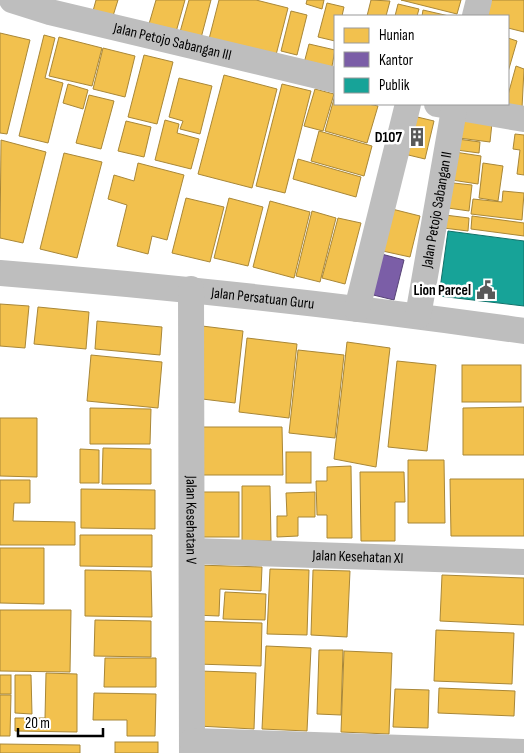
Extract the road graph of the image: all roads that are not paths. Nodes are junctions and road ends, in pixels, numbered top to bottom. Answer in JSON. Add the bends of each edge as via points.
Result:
{"nodes":[{"id":1,"x":12,"y":0,"type":"edge"},
{"id":2,"x":479,"y":0,"type":"edge"},
{"id":3,"x":475,"y":15,"type":"edge"},
{"id":4,"x":334,"y":80,"type":"edge"},
{"id":5,"x":408,"y":105,"type":"edge"},
{"id":6,"x":449,"y":105,"type":"edge"},
{"id":7,"x":524,"y":120,"type":"edge"},
{"id":8,"x":0,"y":273,"type":"edge"},
{"id":9,"x":191,"y":288,"type":"junction"},
{"id":10,"x":357,"y":309,"type":"junction"},
{"id":11,"x":418,"y":316,"type":"junction"},
{"id":12,"x":524,"y":331,"type":"edge"},
{"id":13,"x":192,"y":551,"type":"junction"},
{"id":14,"x":524,"y":562,"type":"edge"},
{"id":15,"x":192,"y":747,"type":"edge"},
{"id":16,"x":524,"y":752,"type":"edge"}],
"edges":[{"from":1,"to":4,"type":"street","name":"Jalan Petojo Sabangan III","via":[[50,12]]},
{"from":2,"to":3,"type":"street"},
{"from":5,"to":10,"type":"street"},
{"from":6,"to":7,"type":"street"},
{"from":6,"to":11,"type":"street","name":"Jalan Petojo Sabangan II"},
{"from":8,"to":9,"type":"street","name":"Jalan Persatuan Guru"},
{"from":9,"to":10,"type":"street","name":"Jalan Persatuan Guru"},
{"from":9,"to":13,"type":"street","name":"Jalan Kesehatan V"},
{"from":10,"to":11,"type":"street","name":"Jalan Persatuan Guru"},
{"from":11,"to":12,"type":"street","name":"Jalan Persatuan Guru"},
{"from":13,"to":14,"type":"street","name":"Jalan Kesehatan XI"},
{"from":13,"to":15,"type":"street","name":"Jalan Kesehatan V"},
{"from":15,"to":16,"type":"street"}]}
